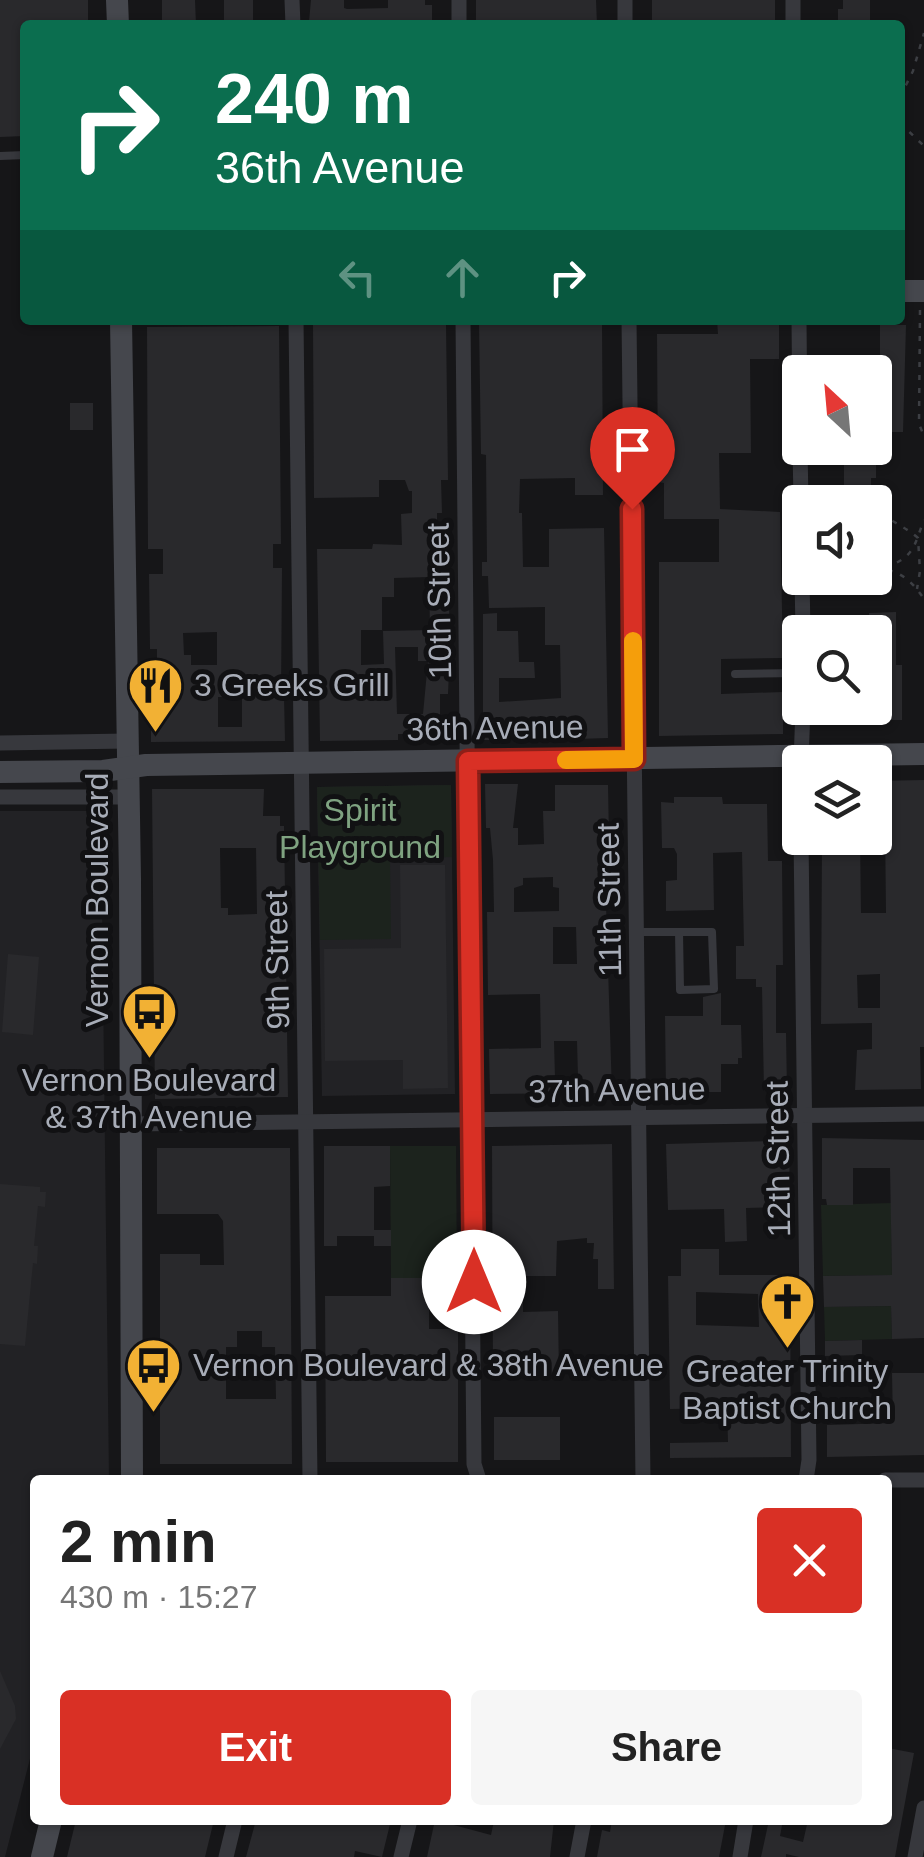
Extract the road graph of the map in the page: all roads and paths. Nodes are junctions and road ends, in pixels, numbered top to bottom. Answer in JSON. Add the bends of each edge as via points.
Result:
{"nodes":[{"id":1,"x":924,"y":33,"type":"edge"},
{"id":2,"x":905,"y":87,"type":"edge"},
{"id":3,"x":905,"y":129,"type":"edge"},
{"id":4,"x":924,"y":146,"type":"edge"},
{"id":5,"x":922,"y":300,"type":"edge"},
{"id":6,"x":121,"y":325,"type":"edge"},
{"id":7,"x":296,"y":325,"type":"edge"},
{"id":8,"x":463,"y":325,"type":"edge"},
{"id":9,"x":629,"y":325,"type":"edge"},
{"id":10,"x":798,"y":325,"type":"edge"},
{"id":11,"x":799,"y":355,"type":"edge"},
{"id":12,"x":924,"y":436,"type":"edge"},
{"id":13,"x":924,"y":520,"type":"edge"},
{"id":14,"x":892,"y":521,"type":"edge"},
{"id":15,"x":918,"y":538,"type":"junction"},
{"id":16,"x":892,"y":565,"type":"edge"},
{"id":17,"x":892,"y":572,"type":"edge"},
{"id":18,"x":917,"y":589,"type":"junction"},
{"id":19,"x":924,"y":599,"type":"edge"},
{"id":20,"x":735,"y":674,"type":"dead end"},
{"id":21,"x":782,"y":674,"type":"edge"},
{"id":22,"x":128,"y":741,"type":"junction"},
{"id":23,"x":0,"y":742,"type":"edge"},
{"id":24,"x":924,"y":754,"type":"edge"},
{"id":25,"x":892,"y":755,"type":"edge"},
{"id":26,"x":634,"y":759,"type":"junction"},
{"id":27,"x":782,"y":759,"type":"edge"},
{"id":28,"x":468,"y":761,"type":"junction"},
{"id":29,"x":301,"y":762,"type":"junction"},
{"id":30,"x":128,"y":768,"type":"junction"},
{"id":31,"x":0,"y":772,"type":"edge"},
{"id":32,"x":0,"y":797,"type":"edge"},
{"id":33,"x":128,"y":797,"type":"junction"},
{"id":34,"x":801,"y":855,"type":"edge"},
{"id":35,"x":637,"y":932,"type":"junction"},
{"id":36,"x":679,"y":932,"type":"junction"},
{"id":37,"x":924,"y":1114,"type":"edge"},
{"id":38,"x":805,"y":1116,"type":"junction"},
{"id":39,"x":639,"y":1118,"type":"junction"},
{"id":40,"x":473,"y":1120,"type":"junction"},
{"id":41,"x":306,"y":1121,"type":"junction"},
{"id":42,"x":131,"y":1124,"type":"junction"},
{"id":43,"x":132,"y":1475,"type":"edge"},
{"id":44,"x":310,"y":1475,"type":"edge"},
{"id":45,"x":477,"y":1475,"type":"edge"},
{"id":46,"x":643,"y":1475,"type":"edge"},
{"id":47,"x":806,"y":1475,"type":"edge"},
{"id":48,"x":892,"y":1480,"type":"edge"},
{"id":49,"x":924,"y":1480,"type":"edge"},
{"id":50,"x":924,"y":1808,"type":"edge"},
{"id":51,"x":50,"y":1825,"type":"edge"},
{"id":52,"x":234,"y":1825,"type":"edge"},
{"id":53,"x":409,"y":1825,"type":"edge"},
{"id":54,"x":583,"y":1825,"type":"edge"},
{"id":55,"x":745,"y":1825,"type":"edge"},
{"id":56,"x":42,"y":1857,"type":"edge"},
{"id":57,"x":226,"y":1857,"type":"edge"},
{"id":58,"x":401,"y":1857,"type":"edge"},
{"id":59,"x":577,"y":1857,"type":"edge"},
{"id":60,"x":740,"y":1857,"type":"edge"},
{"id":61,"x":915,"y":1857,"type":"edge"}],
"edges":[{"from":1,"to":2,"type":"path"},
{"from":3,"to":4,"type":"path"},
{"from":5,"to":12,"type":"path"},
{"from":6,"to":22,"type":"main road","name":"Vernon Boulevard"},
{"from":7,"to":29,"type":"street","name":"9th Street"},
{"from":8,"to":28,"type":"street","name":"10th Street"},
{"from":9,"to":26,"type":"street","name":"11th Street"},
{"from":10,"to":11,"type":"street"},
{"from":13,"to":15,"type":"path"},
{"from":14,"to":15,"type":"path"},
{"from":15,"to":16,"type":"path","via":[[904,560]]},
{"from":15,"to":18,"type":"path"},
{"from":17,"to":18,"type":"path"},
{"from":18,"to":19,"type":"path"},
{"from":20,"to":21,"type":"lane"},
{"from":22,"to":23,"type":"street"},
{"from":22,"to":30,"type":"main road","name":"Vernon Boulevard"},
{"from":24,"to":25,"type":"main road","name":"36th Avenue"},
{"from":26,"to":27,"type":"main road","name":"36th Avenue"},
{"from":26,"to":28,"type":"main road","name":"36th Avenue"},
{"from":26,"to":35,"type":"street","name":"11th Street"},
{"from":28,"to":29,"type":"main road","name":"36th Avenue"},
{"from":28,"to":40,"type":"street","name":"10th Street"},
{"from":29,"to":30,"type":"main road","name":"36th Avenue"},
{"from":29,"to":41,"type":"street","name":"9th Street"},
{"from":30,"to":31,"type":"main road","name":"36th Avenue"},
{"from":30,"to":33,"type":"main road","name":"Vernon Boulevard"},
{"from":32,"to":33,"type":"street"},
{"from":33,"to":42,"type":"main road","name":"Vernon Boulevard"},
{"from":34,"to":38,"type":"street","name":"12th Street"},
{"from":35,"to":36,"type":"lane"},
{"from":35,"to":39,"type":"street","name":"11th Street"},
{"from":36,"to":36,"type":"lane","via":[[680,990],[714,988],[712,932]]},
{"from":37,"to":38,"type":"street","name":"37th Avenue"},
{"from":38,"to":39,"type":"street","name":"37th Avenue"},
{"from":38,"to":47,"type":"street","name":"12th Street"},
{"from":39,"to":40,"type":"street","name":"37th Avenue"},
{"from":39,"to":46,"type":"street","name":"11th Street"},
{"from":40,"to":41,"type":"street","name":"37th Avenue"},
{"from":40,"to":45,"type":"street","name":"10th Street"},
{"from":41,"to":42,"type":"street","name":"37th Avenue"},
{"from":41,"to":44,"type":"street","name":"9th Street"},
{"from":42,"to":43,"type":"main road","name":"Vernon Boulevard"},
{"from":48,"to":49,"type":"street"},
{"from":50,"to":61,"type":"street"},
{"from":51,"to":56,"type":"main road"},
{"from":52,"to":57,"type":"street"},
{"from":53,"to":58,"type":"street"},
{"from":54,"to":59,"type":"street"},
{"from":55,"to":60,"type":"street"}]}
